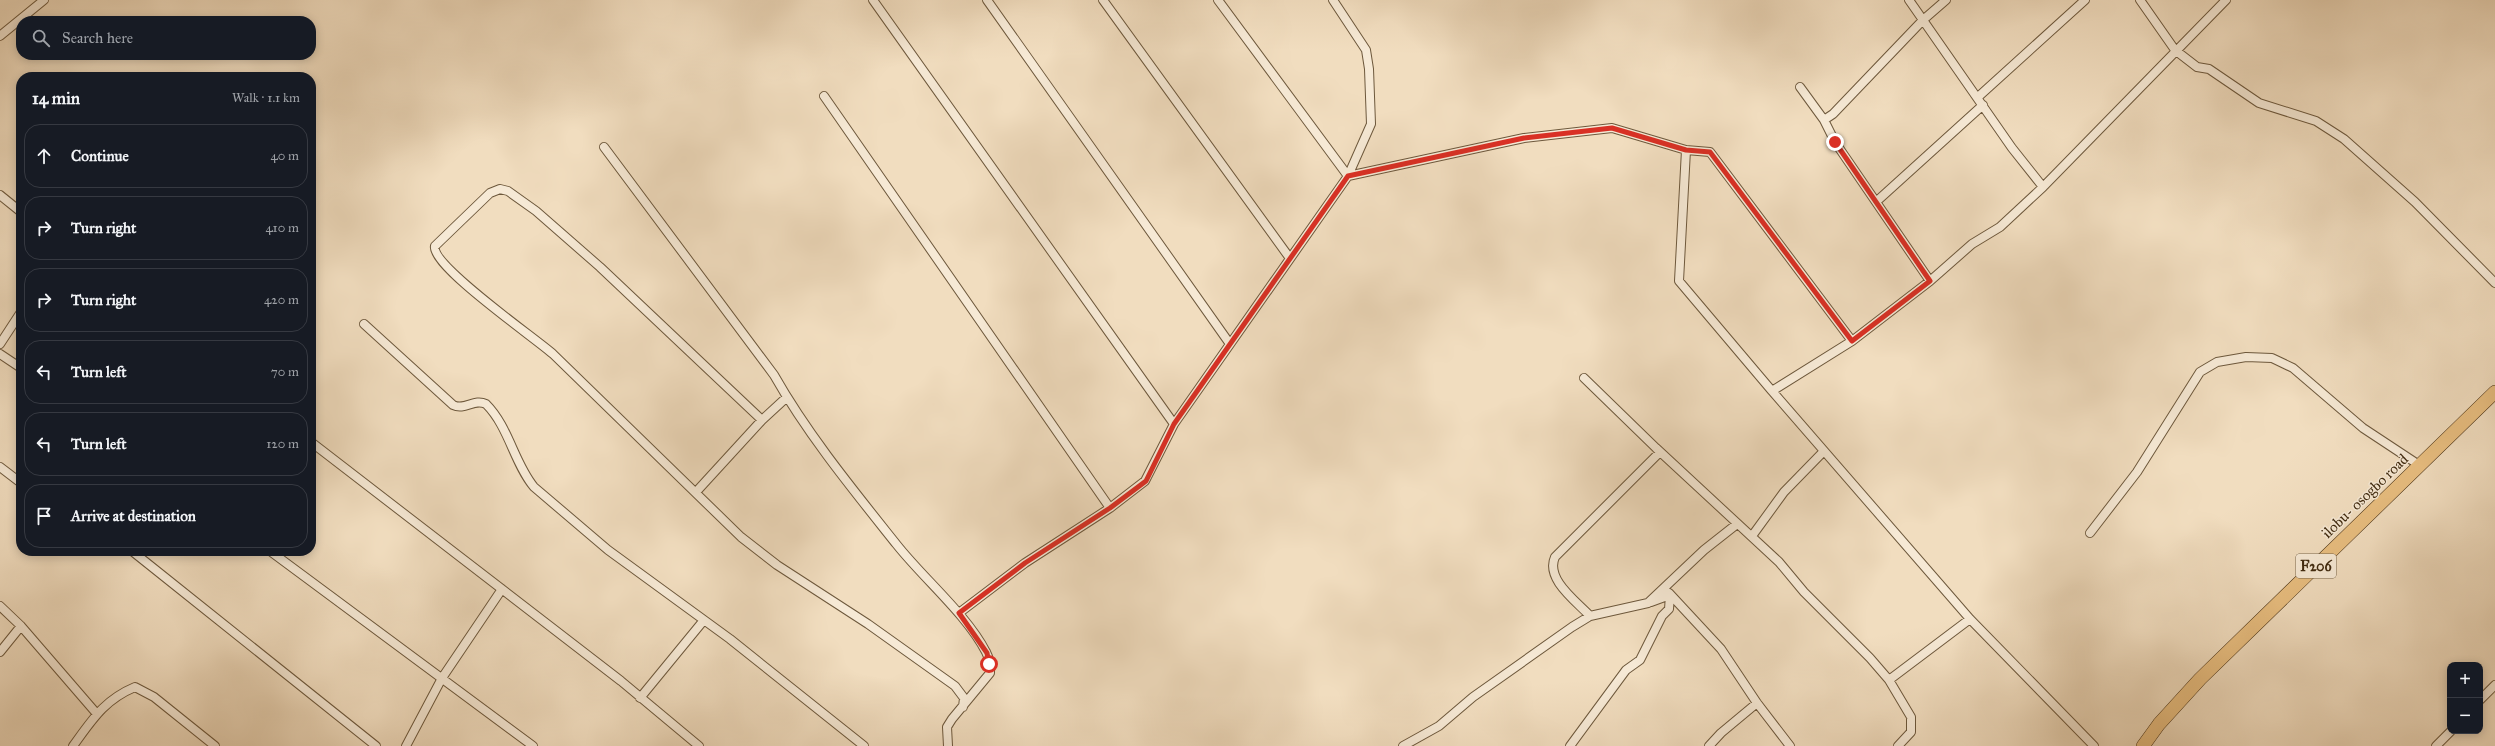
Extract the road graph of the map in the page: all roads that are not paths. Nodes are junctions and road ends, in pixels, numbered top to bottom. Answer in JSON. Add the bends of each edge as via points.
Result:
{"nodes":[{"id":1,"x":44,"y":0,"type":"edge"},
{"id":2,"x":873,"y":0,"type":"edge"},
{"id":3,"x":987,"y":0,"type":"edge"},
{"id":4,"x":1102,"y":0,"type":"edge"},
{"id":5,"x":1218,"y":0,"type":"edge"},
{"id":6,"x":1333,"y":0,"type":"edge"},
{"id":7,"x":1909,"y":0,"type":"edge"},
{"id":8,"x":1946,"y":0,"type":"edge"},
{"id":9,"x":2085,"y":0,"type":"edge"},
{"id":10,"x":2140,"y":0,"type":"edge"},
{"id":11,"x":2226,"y":0,"type":"edge"},
{"id":12,"x":24,"y":16,"type":"edge"},
{"id":13,"x":1923,"y":20,"type":"junction"},
{"id":14,"x":16,"y":23,"type":"edge"},
{"id":15,"x":0,"y":36,"type":"edge"},
{"id":16,"x":2175,"y":50,"type":"junction"},
{"id":17,"x":1800,"y":87,"type":"dead end"},
{"id":18,"x":824,"y":96,"type":"dead end"},
{"id":19,"x":1978,"y":98,"type":"junction"},
{"id":20,"x":1983,"y":105,"type":"junction"},
{"id":21,"x":1824,"y":120,"type":"junction"},
{"id":22,"x":604,"y":147,"type":"dead end"},
{"id":23,"x":1686,"y":150,"type":"junction"},
{"id":24,"x":1348,"y":176,"type":"junction"},
{"id":25,"x":2043,"y":187,"type":"junction"},
{"id":26,"x":0,"y":195,"type":"edge"},
{"id":27,"x":1877,"y":201,"type":"junction"},
{"id":28,"x":16,"y":208,"type":"edge"},
{"id":29,"x":1289,"y":257,"type":"junction"},
{"id":30,"x":1930,"y":281,"type":"junction"},
{"id":31,"x":2495,"y":284,"type":"edge"},
{"id":32,"x":16,"y":320,"type":"edge"},
{"id":33,"x":364,"y":324,"type":"dead end"},
{"id":34,"x":1852,"y":341,"type":"junction"},
{"id":35,"x":0,"y":344,"type":"edge"},
{"id":36,"x":1230,"y":344,"type":"junction"},
{"id":37,"x":0,"y":354,"type":"edge"},
{"id":38,"x":16,"y":365,"type":"edge"},
{"id":39,"x":1584,"y":378,"type":"dead end"},
{"id":40,"x":1772,"y":391,"type":"junction"},
{"id":41,"x":2495,"y":392,"type":"edge"},
{"id":42,"x":787,"y":397,"type":"junction"},
{"id":43,"x":762,"y":420,"type":"junction"},
{"id":44,"x":1174,"y":424,"type":"junction"},
{"id":45,"x":316,"y":446,"type":"edge"},
{"id":46,"x":1824,"y":451,"type":"junction"},
{"id":47,"x":1660,"y":452,"type":"junction"},
{"id":48,"x":2419,"y":465,"type":"junction"},
{"id":49,"x":0,"y":467,"type":"edge"},
{"id":50,"x":16,"y":479,"type":"edge"},
{"id":51,"x":696,"y":492,"type":"junction"},
{"id":52,"x":1110,"y":508,"type":"junction"},
{"id":53,"x":1737,"y":524,"type":"junction"},
{"id":54,"x":2090,"y":533,"type":"dead end"},
{"id":55,"x":1752,"y":536,"type":"junction"},
{"id":56,"x":138,"y":556,"type":"edge"},
{"id":57,"x":277,"y":556,"type":"edge"},
{"id":58,"x":1665,"y":586,"type":"junction"},
{"id":59,"x":502,"y":589,"type":"junction"},
{"id":60,"x":1670,"y":595,"type":"junction"},
{"id":61,"x":1648,"y":603,"type":"junction"},
{"id":62,"x":0,"y":606,"type":"edge"},
{"id":63,"x":959,"y":613,"type":"junction"},
{"id":64,"x":1590,"y":616,"type":"junction"},
{"id":65,"x":1970,"y":619,"type":"junction"},
{"id":66,"x":704,"y":620,"type":"junction"},
{"id":67,"x":22,"y":626,"type":"junction"},
{"id":68,"x":0,"y":652,"type":"edge"},
{"id":69,"x":442,"y":678,"type":"junction"},
{"id":70,"x":1889,"y":680,"type":"junction"},
{"id":71,"x":2495,"y":685,"type":"edge"},
{"id":72,"x":640,"y":698,"type":"junction"},
{"id":73,"x":2482,"y":698,"type":"edge"},
{"id":74,"x":1757,"y":703,"type":"junction"},
{"id":75,"x":963,"y":707,"type":"junction"},
{"id":76,"x":97,"y":714,"type":"junction"},
{"id":77,"x":2448,"y":734,"type":"edge"},
{"id":78,"x":73,"y":746,"type":"edge"},
{"id":79,"x":215,"y":746,"type":"edge"},
{"id":80,"x":376,"y":746,"type":"edge"},
{"id":81,"x":406,"y":746,"type":"edge"},
{"id":82,"x":533,"y":746,"type":"edge"},
{"id":83,"x":699,"y":746,"type":"edge"},
{"id":84,"x":864,"y":746,"type":"edge"},
{"id":85,"x":948,"y":746,"type":"edge"},
{"id":86,"x":1403,"y":746,"type":"edge"},
{"id":87,"x":1570,"y":746,"type":"edge"},
{"id":88,"x":1709,"y":746,"type":"edge"},
{"id":89,"x":1790,"y":746,"type":"edge"},
{"id":90,"x":1898,"y":746,"type":"edge"},
{"id":91,"x":2094,"y":746,"type":"edge"},
{"id":92,"x":2143,"y":746,"type":"edge"},
{"id":93,"x":2436,"y":746,"type":"edge"}],
"edges":[{"from":1,"to":12,"type":"street"},
{"from":2,"to":44,"type":"street"},
{"from":3,"to":36,"type":"street"},
{"from":4,"to":29,"type":"street"},
{"from":5,"to":24,"type":"street"},
{"from":6,"to":24,"type":"street","via":[[1366,50],[1369,70],[1371,124]]},
{"from":7,"to":13,"type":"street"},
{"from":8,"to":13,"type":"street"},
{"from":9,"to":19,"type":"street"},
{"from":10,"to":16,"type":"street"},
{"from":11,"to":16,"type":"street"},
{"from":13,"to":19,"type":"street"},
{"from":13,"to":21,"type":"street","via":[[1833,114]]},
{"from":14,"to":15,"type":"street"},
{"from":16,"to":25,"type":"street"},
{"from":16,"to":31,"type":"street","via":[[2197,67],[2209,70],[2259,103],[2316,121],[2344,139],[2415,202]]},
{"from":17,"to":21,"type":"street"},
{"from":18,"to":52,"type":"street"},
{"from":19,"to":20,"type":"street"},
{"from":20,"to":25,"type":"street"},
{"from":20,"to":27,"type":"street"},
{"from":21,"to":27,"type":"street","via":[[1835,142]]},
{"from":22,"to":42,"type":"street","via":[[765,362]]},
{"from":23,"to":24,"type":"street","via":[[1612,128],[1524,138]]},
{"from":23,"to":34,"type":"street","via":[[1710,152]]},
{"from":23,"to":40,"type":"street","via":[[1679,281]]},
{"from":24,"to":29,"type":"street"},
{"from":25,"to":30,"type":"street","via":[[2000,227],[1972,244]]},
{"from":26,"to":28,"type":"street"},
{"from":27,"to":30,"type":"street"},
{"from":29,"to":36,"type":"street"},
{"from":30,"to":34,"type":"street"},
{"from":32,"to":35,"type":"street"},
{"from":33,"to":66,"type":"street","via":[[453,405],[463,407],[476,401],[486,404],[506,433],[528,480],[534,487],[647,580]]},
{"from":34,"to":40,"type":"street"},
{"from":36,"to":44,"type":"street"},
{"from":37,"to":38,"type":"street"},
{"from":39,"to":47,"type":"street"},
{"from":40,"to":46,"type":"street"},
{"from":41,"to":48,"type":"main road","name":"ilobu- osogbo road","number":"F206"},
{"from":42,"to":43,"type":"street"},
{"from":42,"to":63,"type":"street","via":[[898,546]]},
{"from":43,"to":51,"type":"street"},
{"from":43,"to":51,"type":"street","via":[[600,267],[536,210],[508,191],[500,189],[490,193],[444,236],[434,250],[439,258],[492,307],[548,349]]},
{"from":44,"to":52,"type":"street","via":[[1146,481]]},
{"from":45,"to":59,"type":"street"},
{"from":46,"to":55,"type":"street","via":[[1784,492]]},
{"from":46,"to":65,"type":"street"},
{"from":47,"to":53,"type":"street"},
{"from":47,"to":64,"type":"street","via":[[1551,564],[1554,576]]},
{"from":48,"to":54,"type":"street","via":[[2363,428],[2292,368],[2272,358],[2246,357],[2217,362],[2200,372],[2145,461]]},
{"from":48,"to":92,"type":"main road","name":"ilobu- osogbo road","number":"F206","via":[[2200,679],[2159,724]]},
{"from":49,"to":50,"type":"street"},
{"from":51,"to":75,"type":"street","via":[[741,537],[777,565],[868,624],[955,686],[964,698]]},
{"from":52,"to":63,"type":"street","via":[[1025,563]]},
{"from":53,"to":55,"type":"street"},
{"from":53,"to":58,"type":"street"},
{"from":55,"to":70,"type":"street"},
{"from":56,"to":80,"type":"street"},
{"from":57,"to":69,"type":"street"},
{"from":58,"to":60,"type":"street"},
{"from":58,"to":61,"type":"street"},
{"from":59,"to":69,"type":"street"},
{"from":59,"to":72,"type":"street"},
{"from":60,"to":61,"type":"street"},
{"from":60,"to":74,"type":"street","via":[[1721,650]]},
{"from":60,"to":87,"type":"street","via":[[1669,609],[1662,616],[1640,660],[1626,670]]},
{"from":61,"to":64,"type":"street"},
{"from":62,"to":67,"type":"street"},
{"from":63,"to":75,"type":"street","via":[[987,653],[990,668],[985,680]]},
{"from":64,"to":86,"type":"street","via":[[1473,698],[1439,726]]},
{"from":65,"to":70,"type":"street"},
{"from":65,"to":91,"type":"street"},
{"from":66,"to":72,"type":"street"},
{"from":66,"to":84,"type":"street"},
{"from":67,"to":68,"type":"street"},
{"from":67,"to":76,"type":"street"},
{"from":69,"to":81,"type":"street"},
{"from":69,"to":82,"type":"street"},
{"from":70,"to":90,"type":"street","via":[[1911,717],[1911,732]]},
{"from":71,"to":73,"type":"street"},
{"from":72,"to":83,"type":"street"},
{"from":74,"to":88,"type":"street"},
{"from":74,"to":89,"type":"street"},
{"from":75,"to":85,"type":"street","via":[[947,728]]},
{"from":76,"to":78,"type":"street"},
{"from":76,"to":79,"type":"street","via":[[117,695],[135,687],[154,697]]},
{"from":77,"to":93,"type":"street"}]}
